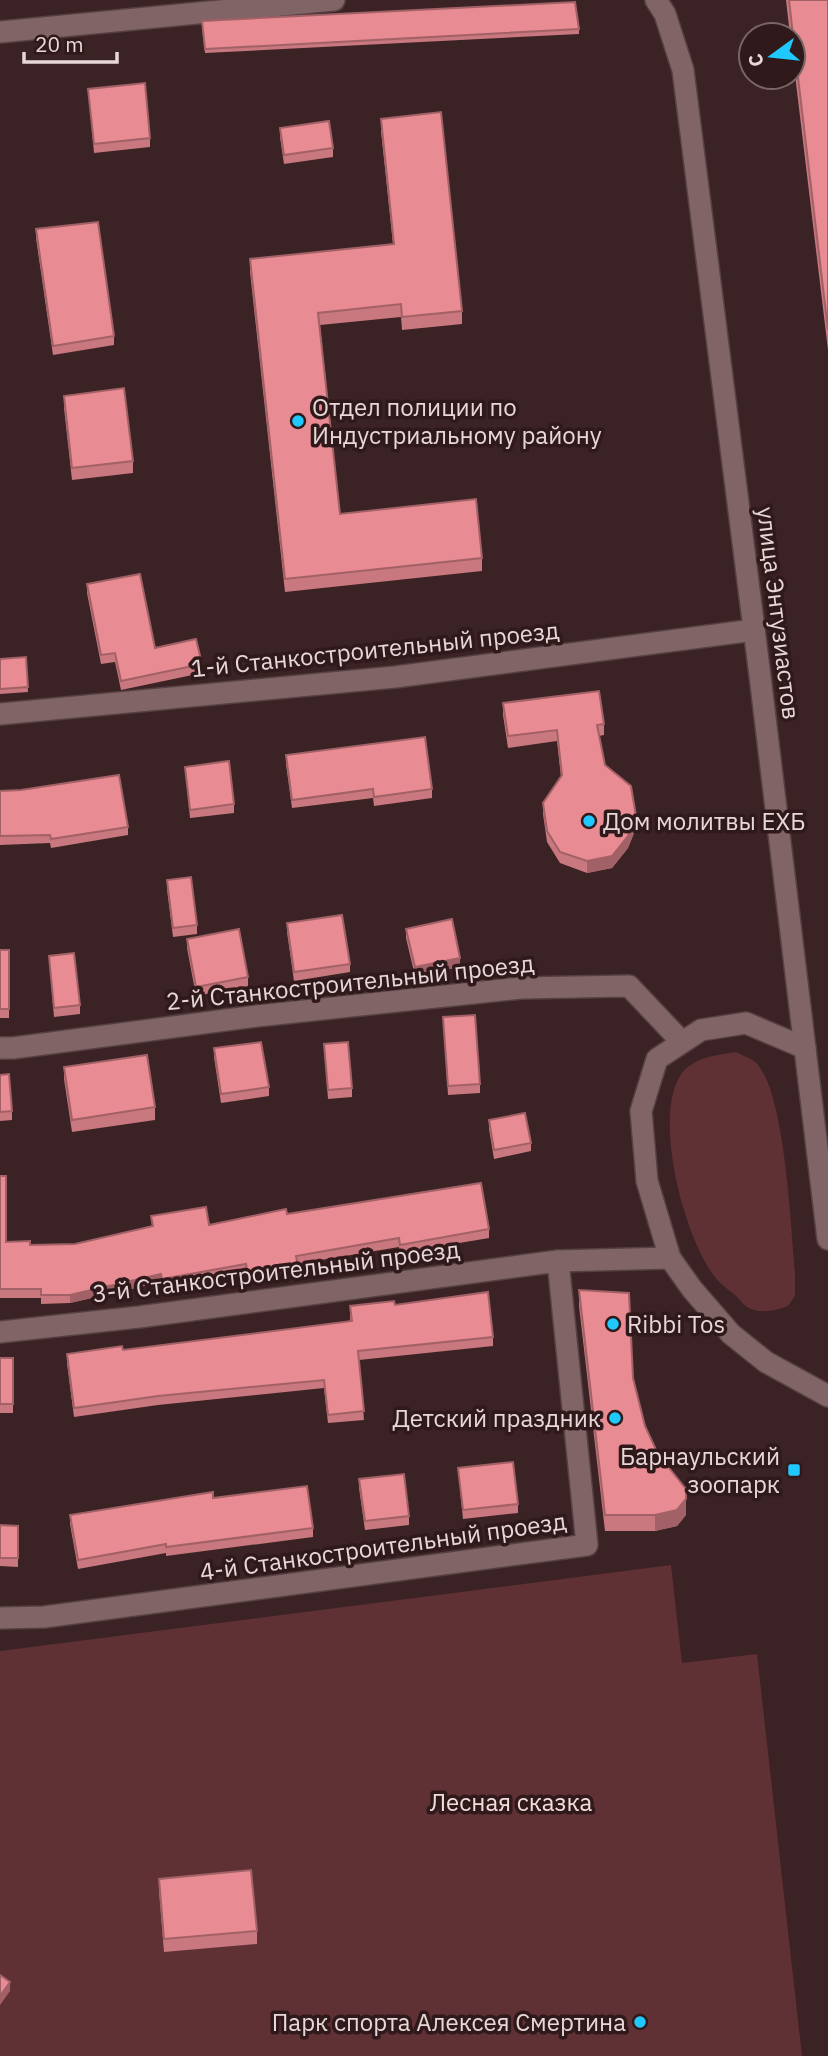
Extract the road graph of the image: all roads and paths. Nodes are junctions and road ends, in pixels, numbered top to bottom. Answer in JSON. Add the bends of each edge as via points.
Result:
{"nodes":[{"id":1,"x":334,"y":0,"type":"edge"},
{"id":2,"x":656,"y":0,"type":"edge"},
{"id":3,"x":0,"y":32,"type":"edge"},
{"id":4,"x":754,"y":630,"type":"junction"},
{"id":5,"x":0,"y":714,"type":"edge"},
{"id":6,"x":682,"y":1042,"type":"junction"},
{"id":7,"x":0,"y":1048,"type":"edge"},
{"id":8,"x":805,"y":1048,"type":"junction"},
{"id":9,"x":828,"y":1239,"type":"edge"},
{"id":10,"x":670,"y":1258,"type":"junction"},
{"id":11,"x":558,"y":1261,"type":"junction"},
{"id":12,"x":0,"y":1332,"type":"edge"},
{"id":13,"x":828,"y":1396,"type":"edge"},
{"id":14,"x":0,"y":1618,"type":"edge"}],
"edges":[{"from":1,"to":3,"type":"street"},
{"from":2,"to":4,"type":"street","name":"улица Энтузиастов","via":[[683,70]]},
{"from":4,"to":5,"type":"street","name":"1-й Станкостроительный проезд","via":[[395,677]]},
{"from":4,"to":8,"type":"street","name":"улица Энтузиастов"},
{"from":6,"to":7,"type":"street","name":"2-й Станкостроительный проезд","via":[[629,986],[521,988]]},
{"from":6,"to":8,"type":"street","via":[[701,1030],[746,1023]]},
{"from":6,"to":10,"type":"street","via":[[657,1059],[641,1111],[648,1181]]},
{"from":8,"to":9,"type":"street","name":"улица Энтузиастов"},
{"from":10,"to":11,"type":"street"},
{"from":10,"to":13,"type":"street","via":[[732,1334],[766,1362]]},
{"from":11,"to":12,"type":"street","name":"3-й Станкостроительный проезд"},
{"from":11,"to":14,"type":"street","name":"4-й Станкостроительный проезд","via":[[587,1545],[44,1617]]}]}
